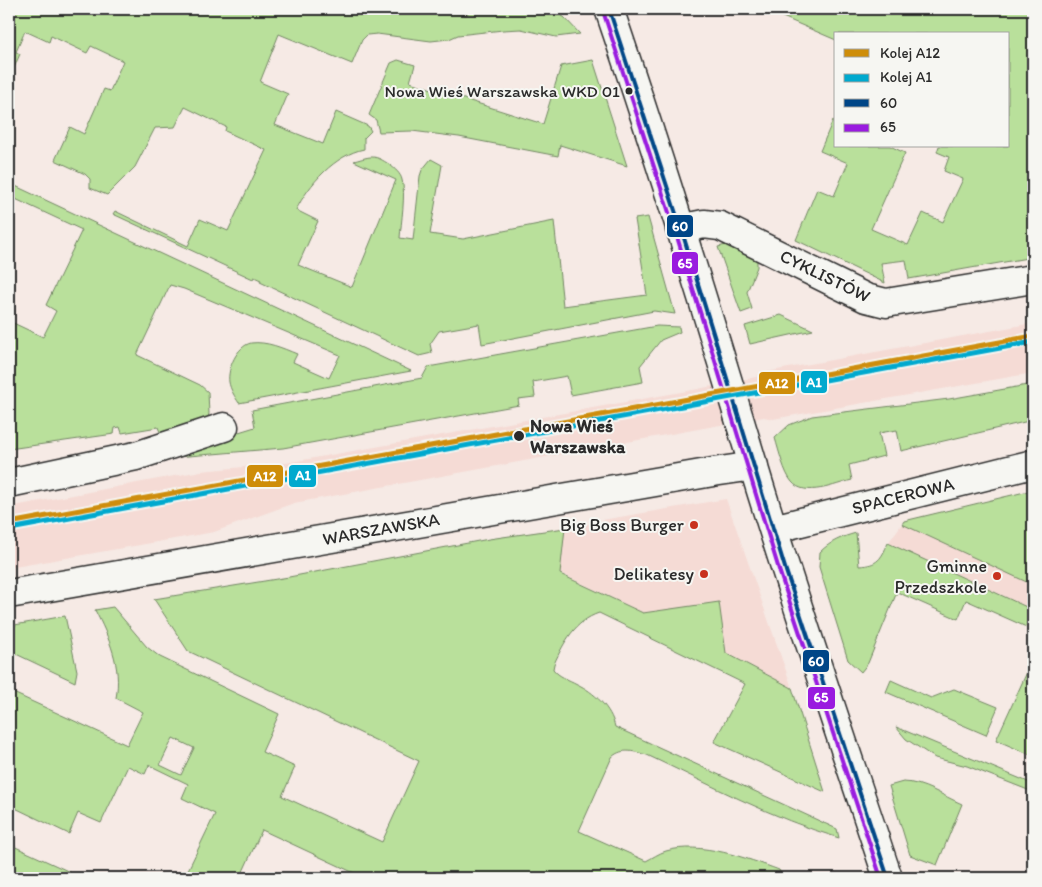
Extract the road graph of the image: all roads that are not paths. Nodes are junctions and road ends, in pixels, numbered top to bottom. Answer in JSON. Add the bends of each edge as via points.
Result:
{"nodes":[{"id":1,"x":609,"y":9,"type":"edge"},
{"id":2,"x":680,"y":229,"type":"junction"},
{"id":3,"x":1033,"y":279,"type":"edge"},
{"id":4,"x":224,"y":427,"type":"dead end"},
{"id":5,"x":1033,"y":464,"type":"edge"},
{"id":6,"x":754,"y":466,"type":"junction"},
{"id":7,"x":9,"y":484,"type":"edge"},
{"id":8,"x":773,"y":529,"type":"junction"},
{"id":9,"x":9,"y":594,"type":"edge"},
{"id":10,"x":888,"y":878,"type":"edge"}],
"edges":[{"from":1,"to":2,"type":"street"},
{"from":2,"to":3,"type":"street","name":"CYKLISTÓW","via":[[704,224],[720,226],[866,298],[886,303]]},
{"from":2,"to":6,"type":"street"},
{"from":4,"to":7,"type":"street","via":[[136,456]]},
{"from":5,"to":8,"type":"street","name":"SPACEROWA"},
{"from":6,"to":8,"type":"street"},
{"from":6,"to":9,"type":"street","name":"WARSZAWSKA"},
{"from":8,"to":10,"type":"street"}]}
